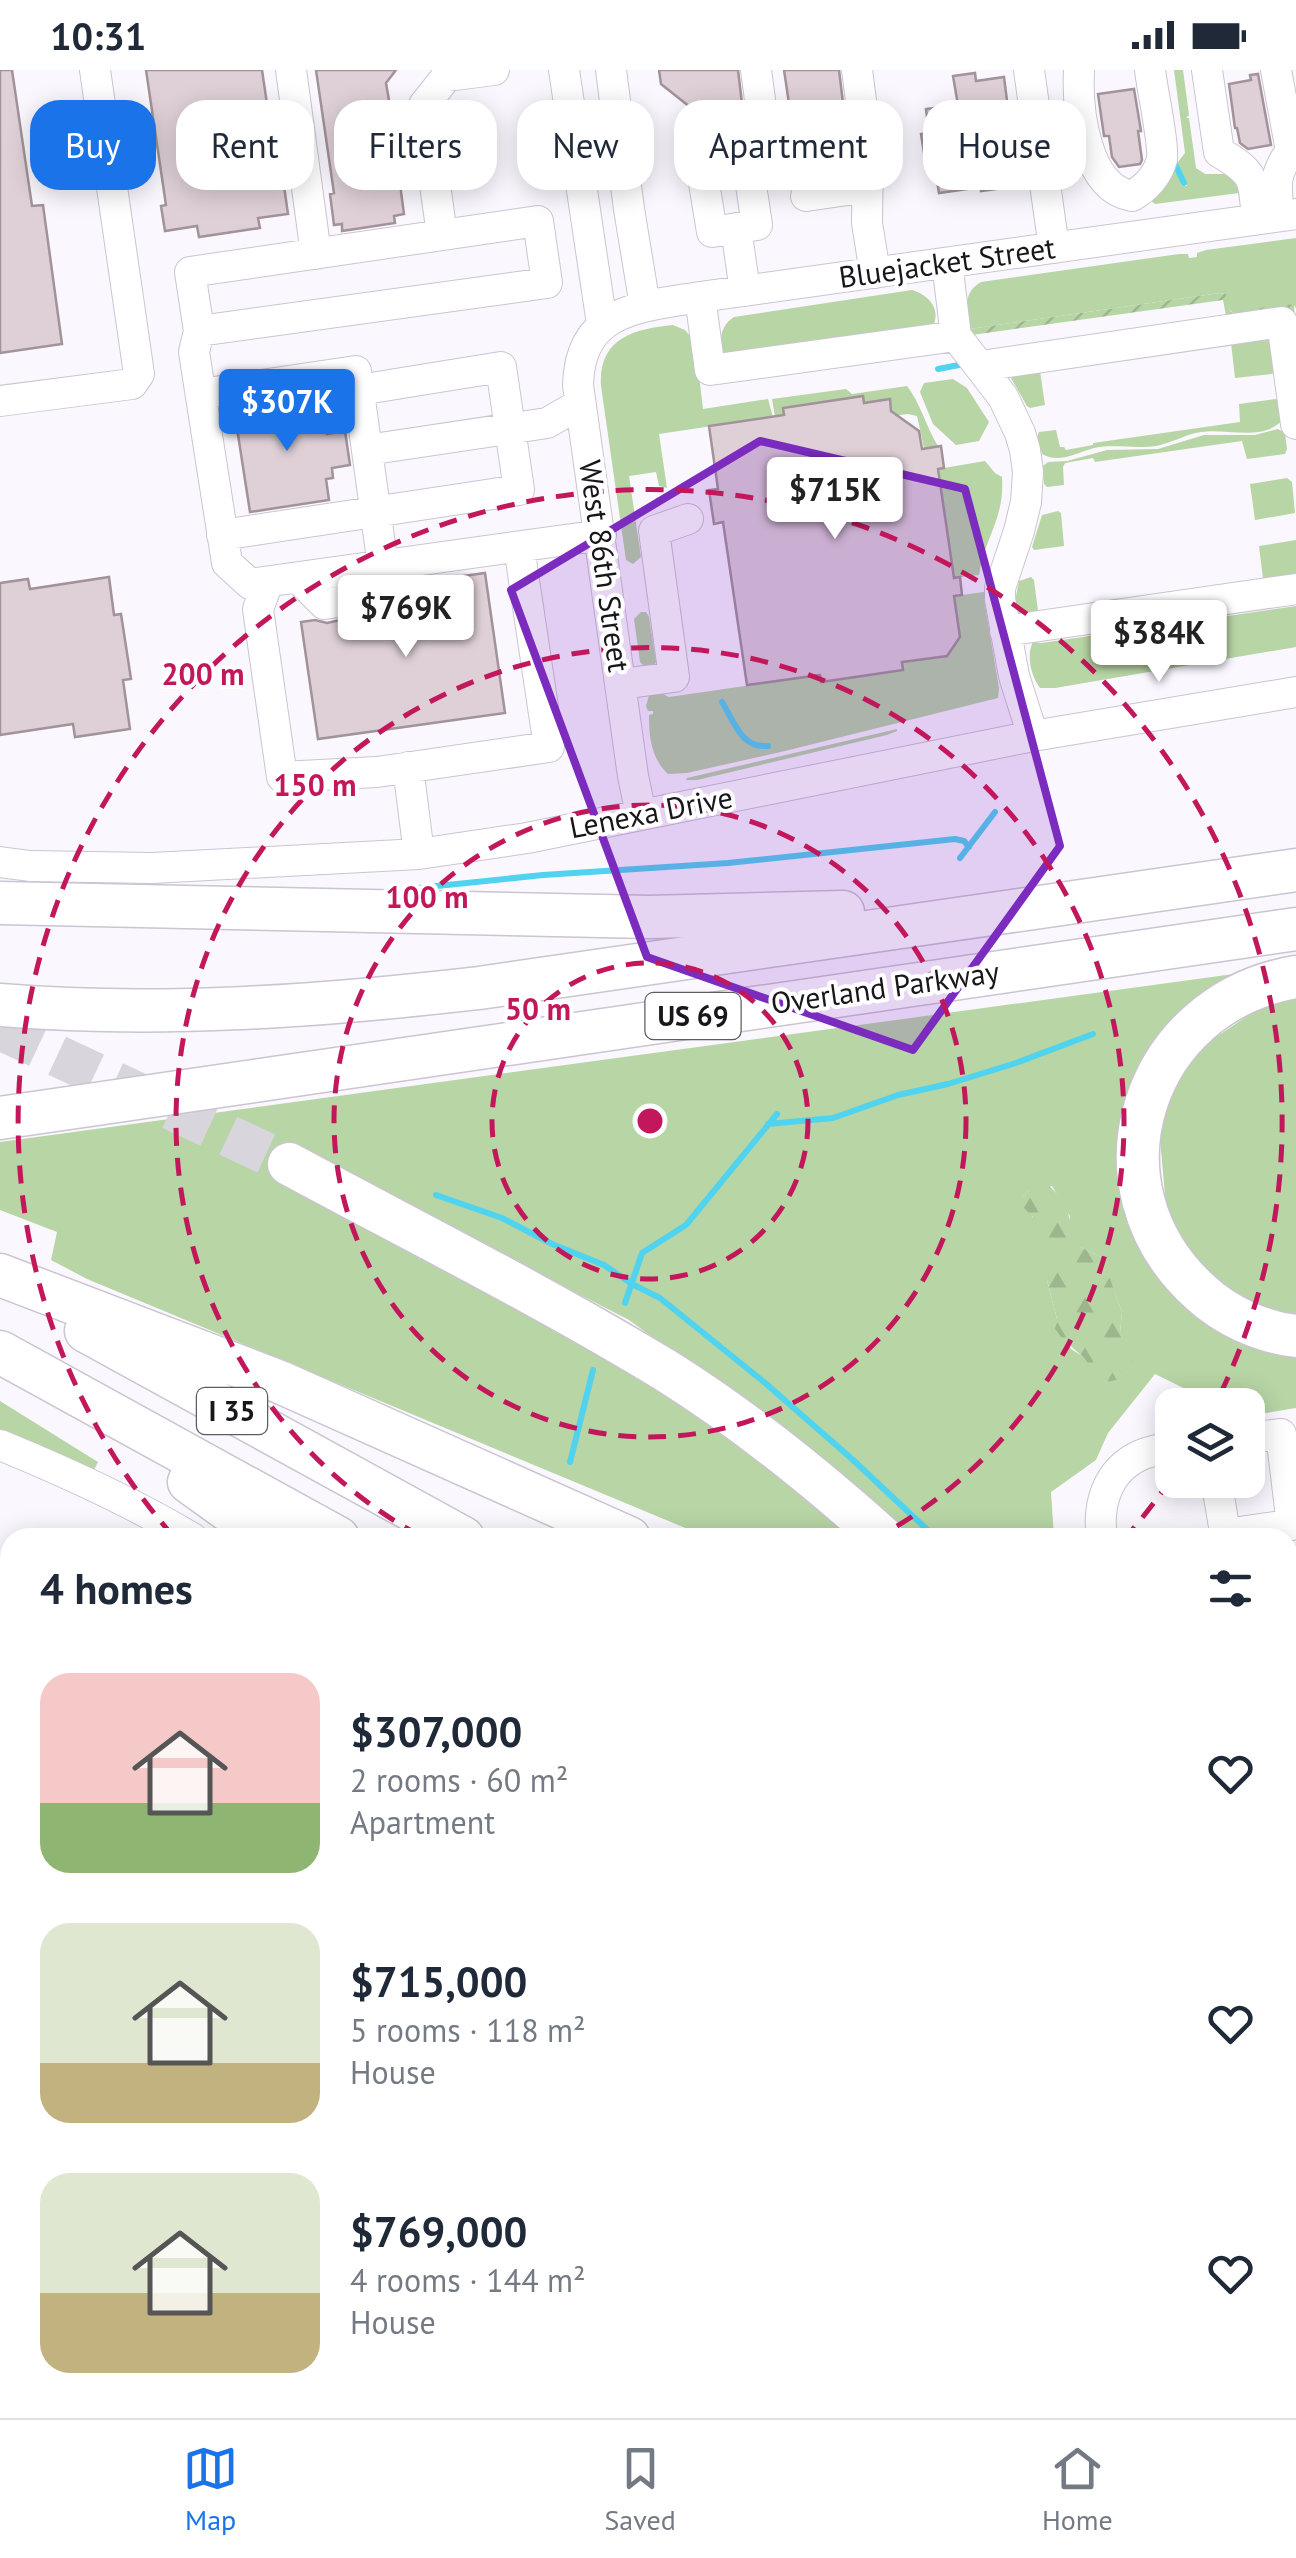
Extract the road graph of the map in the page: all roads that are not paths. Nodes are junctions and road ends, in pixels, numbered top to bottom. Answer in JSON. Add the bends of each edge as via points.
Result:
{"nodes":[{"id":1,"x":95,"y":70,"type":"edge"},
{"id":2,"x":291,"y":70,"type":"edge"},
{"id":3,"x":494,"y":70,"type":"edge"},
{"id":4,"x":564,"y":70,"type":"edge"},
{"id":5,"x":611,"y":70,"type":"edge"},
{"id":6,"x":756,"y":70,"type":"edge"},
{"id":7,"x":857,"y":70,"type":"edge"},
{"id":8,"x":1029,"y":70,"type":"edge"},
{"id":9,"x":1079,"y":70,"type":"edge"},
{"id":10,"x":1090,"y":70,"type":"edge"},
{"id":11,"x":1150,"y":70,"type":"edge"},
{"id":12,"x":1207,"y":70,"type":"edge"},
{"id":13,"x":1222,"y":70,"type":"edge"},
{"id":14,"x":1276,"y":70,"type":"edge"},
{"id":15,"x":1293,"y":70,"type":"edge"},
{"id":16,"x":1296,"y":88,"type":"edge"},
{"id":17,"x":759,"y":100,"type":"edge"},
{"id":18,"x":861,"y":100,"type":"edge"},
{"id":19,"x":1293,"y":146,"type":"edge"},
{"id":20,"x":1234,"y":161,"type":"junction"},
{"id":21,"x":1096,"y":167,"type":"junction"},
{"id":22,"x":705,"y":190,"type":"edge"},
{"id":23,"x":751,"y":190,"type":"edge"},
{"id":24,"x":847,"y":190,"type":"edge"},
{"id":25,"x":868,"y":190,"type":"edge"},
{"id":26,"x":806,"y":196,"type":"dead end"},
{"id":27,"x":1132,"y":196,"type":"junction"},
{"id":28,"x":629,"y":209,"type":"junction"},
{"id":29,"x":585,"y":215,"type":"junction"},
{"id":30,"x":1285,"y":216,"type":"edge"},
{"id":31,"x":538,"y":221,"type":"junction"},
{"id":32,"x":736,"y":228,"type":"junction"},
{"id":33,"x":442,"y":235,"type":"junction"},
{"id":34,"x":1137,"y":236,"type":"junction"},
{"id":35,"x":1054,"y":248,"type":"junction"},
{"id":36,"x":316,"y":254,"type":"junction"},
{"id":37,"x":947,"y":263,"type":"junction"},
{"id":38,"x":875,"y":273,"type":"junction"},
{"id":39,"x":745,"y":291,"type":"junction"},
{"id":40,"x":700,"y":297,"type":"junction"},
{"id":41,"x":645,"y":306,"type":"junction"},
{"id":42,"x":602,"y":324,"type":"junction"},
{"id":43,"x":199,"y":331,"type":"junction"},
{"id":44,"x":956,"y":336,"type":"junction"},
{"id":45,"x":982,"y":366,"type":"junction"},
{"id":46,"x":359,"y":390,"type":"junction"},
{"id":47,"x":201,"y":394,"type":"junction"},
{"id":48,"x":0,"y":401,"type":"edge"},
{"id":49,"x":580,"y":404,"type":"junction"},
{"id":50,"x":1296,"y":424,"type":"edge"},
{"id":51,"x":509,"y":430,"type":"junction"},
{"id":52,"x":367,"y":450,"type":"junction"},
{"id":53,"x":376,"y":510,"type":"junction"},
{"id":54,"x":688,"y":520,"type":"dead end"},
{"id":55,"x":222,"y":535,"type":"junction"},
{"id":56,"x":601,"y":535,"type":"junction"},
{"id":57,"x":519,"y":546,"type":"junction"},
{"id":58,"x":383,"y":566,"type":"junction"},
{"id":59,"x":283,"y":580,"type":"junction"},
{"id":60,"x":661,"y":581,"type":"junction"},
{"id":61,"x":608,"y":588,"type":"junction"},
{"id":62,"x":1296,"y":589,"type":"edge"},
{"id":63,"x":352,"y":600,"type":"dead end"},
{"id":64,"x":1005,"y":631,"type":"junction"},
{"id":65,"x":621,"y":684,"type":"junction"},
{"id":66,"x":1296,"y":692,"type":"edge"},
{"id":67,"x":1033,"y":736,"type":"junction"},
{"id":68,"x":408,"y":767,"type":"junction"},
{"id":69,"x":641,"y":814,"type":"junction"},
{"id":70,"x":419,"y":854,"type":"junction"},
{"id":71,"x":0,"y":862,"type":"edge"},
{"id":72,"x":1296,"y":870,"type":"edge"},
{"id":73,"x":0,"y":903,"type":"edge"},
{"id":74,"x":1033,"y":908,"type":"junction"},
{"id":75,"x":1296,"y":929,"type":"edge"},
{"id":76,"x":1296,"y":977,"type":"edge"},
{"id":77,"x":0,"y":1005,"type":"edge"},
{"id":78,"x":0,"y":1118,"type":"edge"},
{"id":79,"x":290,"y":1164,"type":"tunnel mouth"},
{"id":80,"x":0,"y":1275,"type":"edge"},
{"id":81,"x":0,"y":1284,"type":"edge"},
{"id":82,"x":1296,"y":1336,"type":"edge"},
{"id":83,"x":13,"y":1359,"type":"edge"},
{"id":84,"x":1265,"y":1436,"type":"edge"},
{"id":85,"x":0,"y":1445,"type":"edge"},
{"id":86,"x":1155,"y":1451,"type":"edge"},
{"id":87,"x":1219,"y":1498,"type":"edge"},
{"id":88,"x":1294,"y":1524,"type":"edge"},
{"id":89,"x":1100,"y":1527,"type":"edge"},
{"id":90,"x":175,"y":1528,"type":"edge"},
{"id":91,"x":252,"y":1528,"type":"edge"},
{"id":92,"x":320,"y":1528,"type":"edge"},
{"id":93,"x":445,"y":1528,"type":"edge"},
{"id":94,"x":607,"y":1528,"type":"edge"},
{"id":95,"x":871,"y":1528,"type":"edge"},
{"id":96,"x":1224,"y":1528,"type":"edge"}],
"edges":[{"from":1,"to":48,"type":"street","via":[[139,374],[132,384]]},
{"from":2,"to":36,"type":"street"},
{"from":3,"to":33,"type":"street","via":[[447,76],[424,105]]},
{"from":4,"to":29,"type":"street"},
{"from":5,"to":28,"type":"street"},
{"from":6,"to":17,"type":"street"},
{"from":7,"to":18,"type":"street"},
{"from":8,"to":35,"type":"street"},
{"from":9,"to":21,"type":"street","via":[[1086,148]]},
{"from":10,"to":21,"type":"street"},
{"from":11,"to":27,"type":"street","via":[[1162,158],[1154,177]]},
{"from":12,"to":20,"type":"street","via":[[1219,152]]},
{"from":13,"to":20,"type":"street"},
{"from":14,"to":19,"type":"street"},
{"from":15,"to":16,"type":"street"},
{"from":19,"to":30,"type":"street","via":[[1276,180]]},
{"from":20,"to":30,"type":"street"},
{"from":21,"to":27,"type":"street","via":[[1114,190]]},
{"from":22,"to":32,"type":"street","via":[[712,232]]},
{"from":23,"to":32,"type":"street","via":[[756,226]]},
{"from":24,"to":26,"type":"street"},
{"from":25,"to":38,"type":"street"},
{"from":27,"to":34,"type":"street"},
{"from":28,"to":29,"type":"street"},
{"from":28,"to":41,"type":"street"},
{"from":29,"to":31,"type":"street"},
{"from":29,"to":42,"type":"street"},
{"from":30,"to":34,"type":"street","name":"Bluejacket Street"},
{"from":31,"to":33,"type":"street"},
{"from":31,"to":43,"type":"street","via":[[547,283]]},
{"from":32,"to":39,"type":"street"},
{"from":33,"to":36,"type":"street"},
{"from":34,"to":35,"type":"street","name":"Bluejacket Street"},
{"from":35,"to":37,"type":"street","name":"Bluejacket Street"},
{"from":36,"to":43,"type":"street","via":[[190,272]]},
{"from":37,"to":38,"type":"street","name":"Bluejacket Street"},
{"from":37,"to":44,"type":"street"},
{"from":38,"to":39,"type":"street","name":"Bluejacket Street"},
{"from":39,"to":40,"type":"street","name":"Bluejacket Street"},
{"from":40,"to":41,"type":"street","name":"Bluejacket Street"},
{"from":40,"to":44,"type":"street","via":[[710,370]]},
{"from":41,"to":42,"type":"street","name":"Bluejacket Street"},
{"from":42,"to":49,"type":"street","name":"West 86th Street","via":[[578,363]]},
{"from":43,"to":47,"type":"street","via":[[194,352]]},
{"from":44,"to":45,"type":"street"},
{"from":45,"to":50,"type":"street","via":[[1282,322]]},
{"from":45,"to":64,"type":"street","via":[[1016,423],[1028,472],[1020,531],[1000,588]]},
{"from":46,"to":47,"type":"street","via":[[356,371]]},
{"from":46,"to":51,"type":"street","via":[[501,367]]},
{"from":46,"to":52,"type":"street"},
{"from":47,"to":55,"type":"street"},
{"from":49,"to":51,"type":"street","via":[[546,422]]},
{"from":49,"to":56,"type":"street","name":"West 86th Street"},
{"from":51,"to":52,"type":"street"},
{"from":51,"to":53,"type":"street","via":[[519,490]]},
{"from":52,"to":53,"type":"street"},
{"from":53,"to":55,"type":"street"},
{"from":53,"to":58,"type":"street"},
{"from":54,"to":60,"type":"street","via":[[654,531]]},
{"from":55,"to":59,"type":"street","via":[[226,563],[250,584]]},
{"from":56,"to":57,"type":"street"},
{"from":56,"to":61,"type":"street","name":"West 86th Street"},
{"from":57,"to":58,"type":"street"},
{"from":57,"to":68,"type":"street","via":[[548,747]]},
{"from":58,"to":59,"type":"street"},
{"from":59,"to":63,"type":"street","via":[[324,604]]},
{"from":59,"to":68,"type":"street","via":[[258,608],[282,778]]},
{"from":60,"to":61,"type":"street"},
{"from":60,"to":65,"type":"street","via":[[674,677]]},
{"from":61,"to":65,"type":"street","name":"West 86th Street"},
{"from":62,"to":64,"type":"street"},
{"from":64,"to":67,"type":"street"},
{"from":65,"to":69,"type":"street","name":"West 86th Street"},
{"from":66,"to":67,"type":"street","name":"Lenexa Drive"},
{"from":67,"to":69,"type":"street","name":"Lenexa Drive"},
{"from":68,"to":70,"type":"street"},
{"from":69,"to":70,"type":"street","name":"Lenexa Drive"},
{"from":70,"to":71,"type":"street","name":"Lenexa Drive","via":[[152,868]]},
{"from":72,"to":74,"type":"highway","number":"US 69"},
{"from":73,"to":74,"type":"highway","via":[[649,917]]},
{"from":74,"to":77,"type":"highway","number":"US 69","via":[[359,1002],[246,1008]]},
{"from":75,"to":78,"type":"highway","name":"Overland Parkway","number":"US 69"},
{"from":76,"to":82,"type":"highway","via":[[1255,986],[1186,1034],[1155,1079],[1137,1157],[1149,1217],[1174,1266],[1224,1311]]},
{"from":79,"to":95,"type":"highway","via":[[667,1372]]},
{"from":80,"to":94,"type":"highway","via":[[280,1382]]},
{"from":81,"to":93,"type":"highway","number":"I 35"},
{"from":83,"to":91,"type":"highway"},
{"from":83,"to":92,"type":"highway","number":"I 35"},
{"from":84,"to":88,"type":"street","via":[[1281,1434]]},
{"from":85,"to":90,"type":"street"},
{"from":86,"to":89,"type":"street","via":[[1126,1464],[1106,1489]]},
{"from":87,"to":96,"type":"street"}]}
